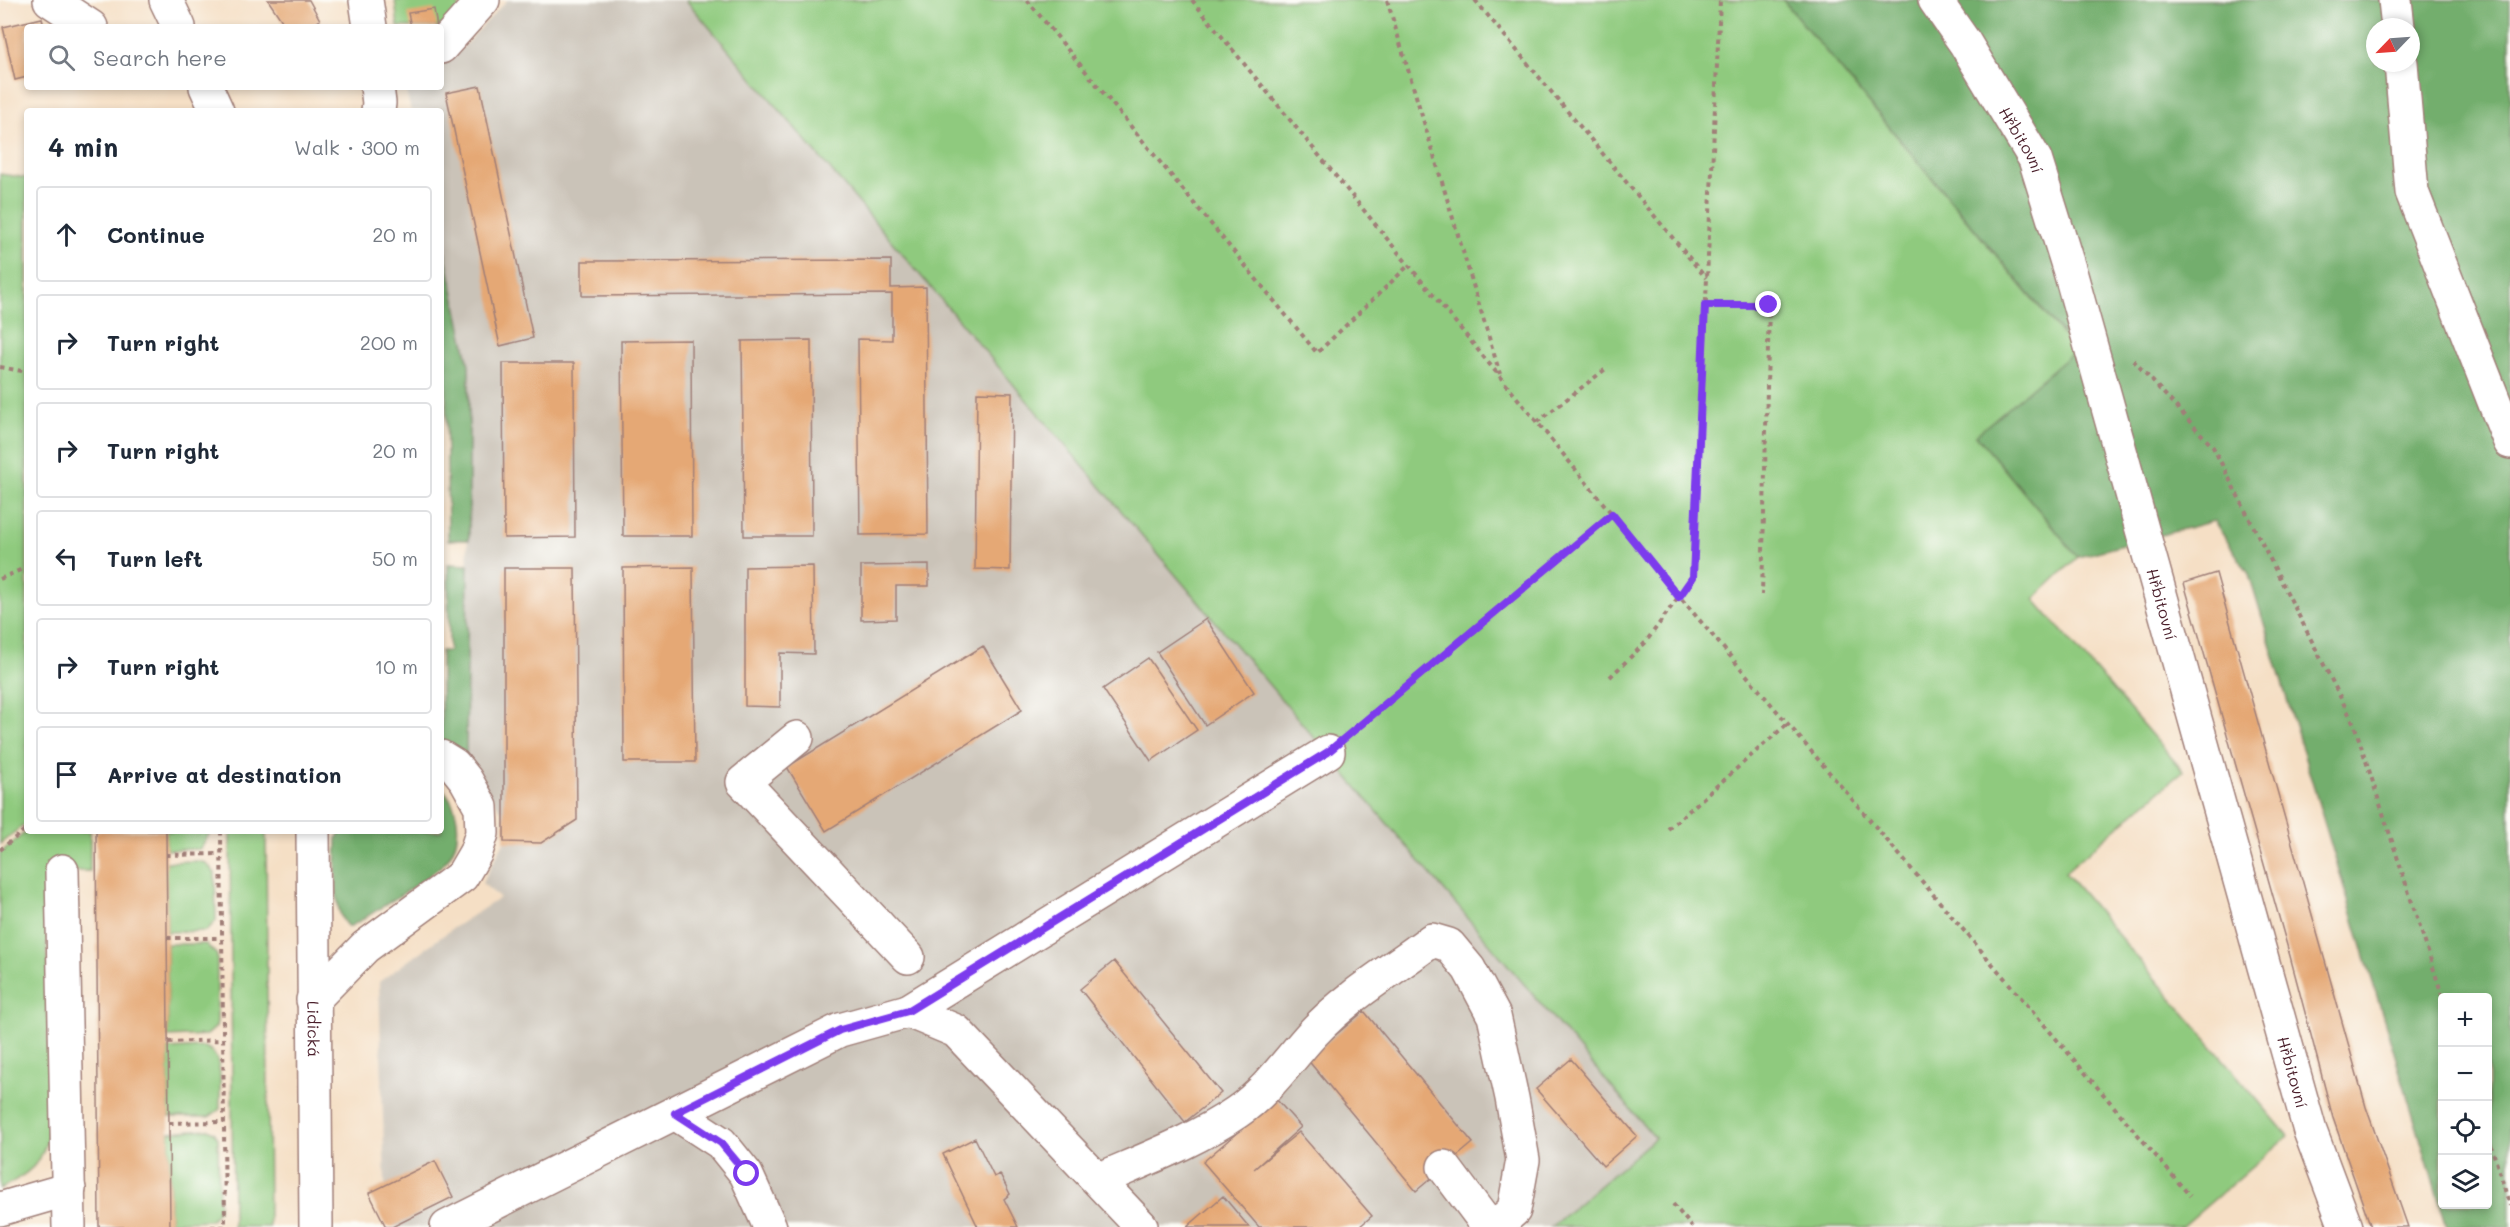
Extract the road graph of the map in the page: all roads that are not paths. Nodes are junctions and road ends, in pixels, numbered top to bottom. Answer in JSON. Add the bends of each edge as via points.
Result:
{"nodes":[{"id":1,"x":50,"y":0,"type":"edge"},
{"id":2,"x":166,"y":0,"type":"edge"},
{"id":3,"x":366,"y":0,"type":"edge"},
{"id":4,"x":483,"y":0,"type":"edge"},
{"id":5,"x":1935,"y":0,"type":"edge"},
{"id":6,"x":2396,"y":0,"type":"edge"},
{"id":7,"x":2397,"y":18,"type":"edge"},
{"id":8,"x":86,"y":24,"type":"edge"},
{"id":9,"x":178,"y":24,"type":"edge"},
{"id":10,"x":370,"y":24,"type":"edge"},
{"id":11,"x":444,"y":44,"type":"edge"},
{"id":12,"x":2402,"y":72,"type":"edge"},
{"id":13,"x":207,"y":90,"type":"edge"},
{"id":14,"x":216,"y":108,"type":"edge"},
{"id":15,"x":2510,"y":442,"type":"edge"},
{"id":16,"x":798,"y":738,"type":"dead end"},
{"id":17,"x":1328,"y":752,"type":"road end"},
{"id":18,"x":444,"y":759,"type":"edge"},
{"id":19,"x":313,"y":834,"type":"edge"},
{"id":20,"x":63,"y":871,"type":"dead end"},
{"id":21,"x":908,"y":957,"type":"dead end"},
{"id":22,"x":313,"y":1000,"type":"junction"},
{"id":23,"x":908,"y":1011,"type":"junction"},
{"id":24,"x":675,"y":1113,"type":"junction"},
{"id":25,"x":1444,"y":1167,"type":"dead end"},
{"id":26,"x":1098,"y":1180,"type":"junction"},
{"id":27,"x":69,"y":1189,"type":"junction"},
{"id":28,"x":0,"y":1209,"type":"edge"},
{"id":29,"x":484,"y":1219,"type":"edge"},
{"id":30,"x":69,"y":1227,"type":"edge"},
{"id":31,"x":316,"y":1227,"type":"edge"},
{"id":32,"x":447,"y":1227,"type":"edge"},
{"id":33,"x":770,"y":1227,"type":"edge"},
{"id":34,"x":1141,"y":1227,"type":"edge"},
{"id":35,"x":1489,"y":1227,"type":"edge"},
{"id":36,"x":1494,"y":1227,"type":"edge"},
{"id":37,"x":2346,"y":1227,"type":"edge"}],
"edges":[{"from":1,"to":8,"type":"street"},
{"from":2,"to":9,"type":"street"},
{"from":3,"to":10,"type":"street"},
{"from":4,"to":11,"type":"street"},
{"from":5,"to":37,"type":"street","name":"Hřbitovní","via":[[2035,159],[2072,275],[2310,1131]]},
{"from":6,"to":7,"type":"street"},
{"from":12,"to":15,"type":"street","via":[[2412,192]]},
{"from":13,"to":14,"type":"street"},
{"from":16,"to":21,"type":"street","via":[[743,782]]},
{"from":17,"to":23,"type":"street"},
{"from":18,"to":22,"type":"street","via":[[466,780],[481,807],[483,832],[476,852],[462,876],[365,947]]},
{"from":19,"to":22,"type":"street","name":"Lidická"},
{"from":20,"to":27,"type":"street"},
{"from":22,"to":31,"type":"street","name":"Lidická"},
{"from":23,"to":24,"type":"street","via":[[840,1030]]},
{"from":23,"to":26,"type":"street","via":[[956,1031]]},
{"from":24,"to":29,"type":"street"},
{"from":24,"to":33,"type":"street","via":[[721,1143],[747,1174]]},
{"from":25,"to":35,"type":"street"},
{"from":26,"to":34,"type":"street"},
{"from":26,"to":36,"type":"street","via":[[1189,1140],[1238,1112],[1269,1085],[1313,1032],[1348,1001],[1432,940],[1449,945],[1469,969],[1494,1016],[1512,1098],[1523,1160],[1514,1210]]},
{"from":27,"to":28,"type":"street"},
{"from":27,"to":30,"type":"street"},
{"from":29,"to":32,"type":"street"}]}
